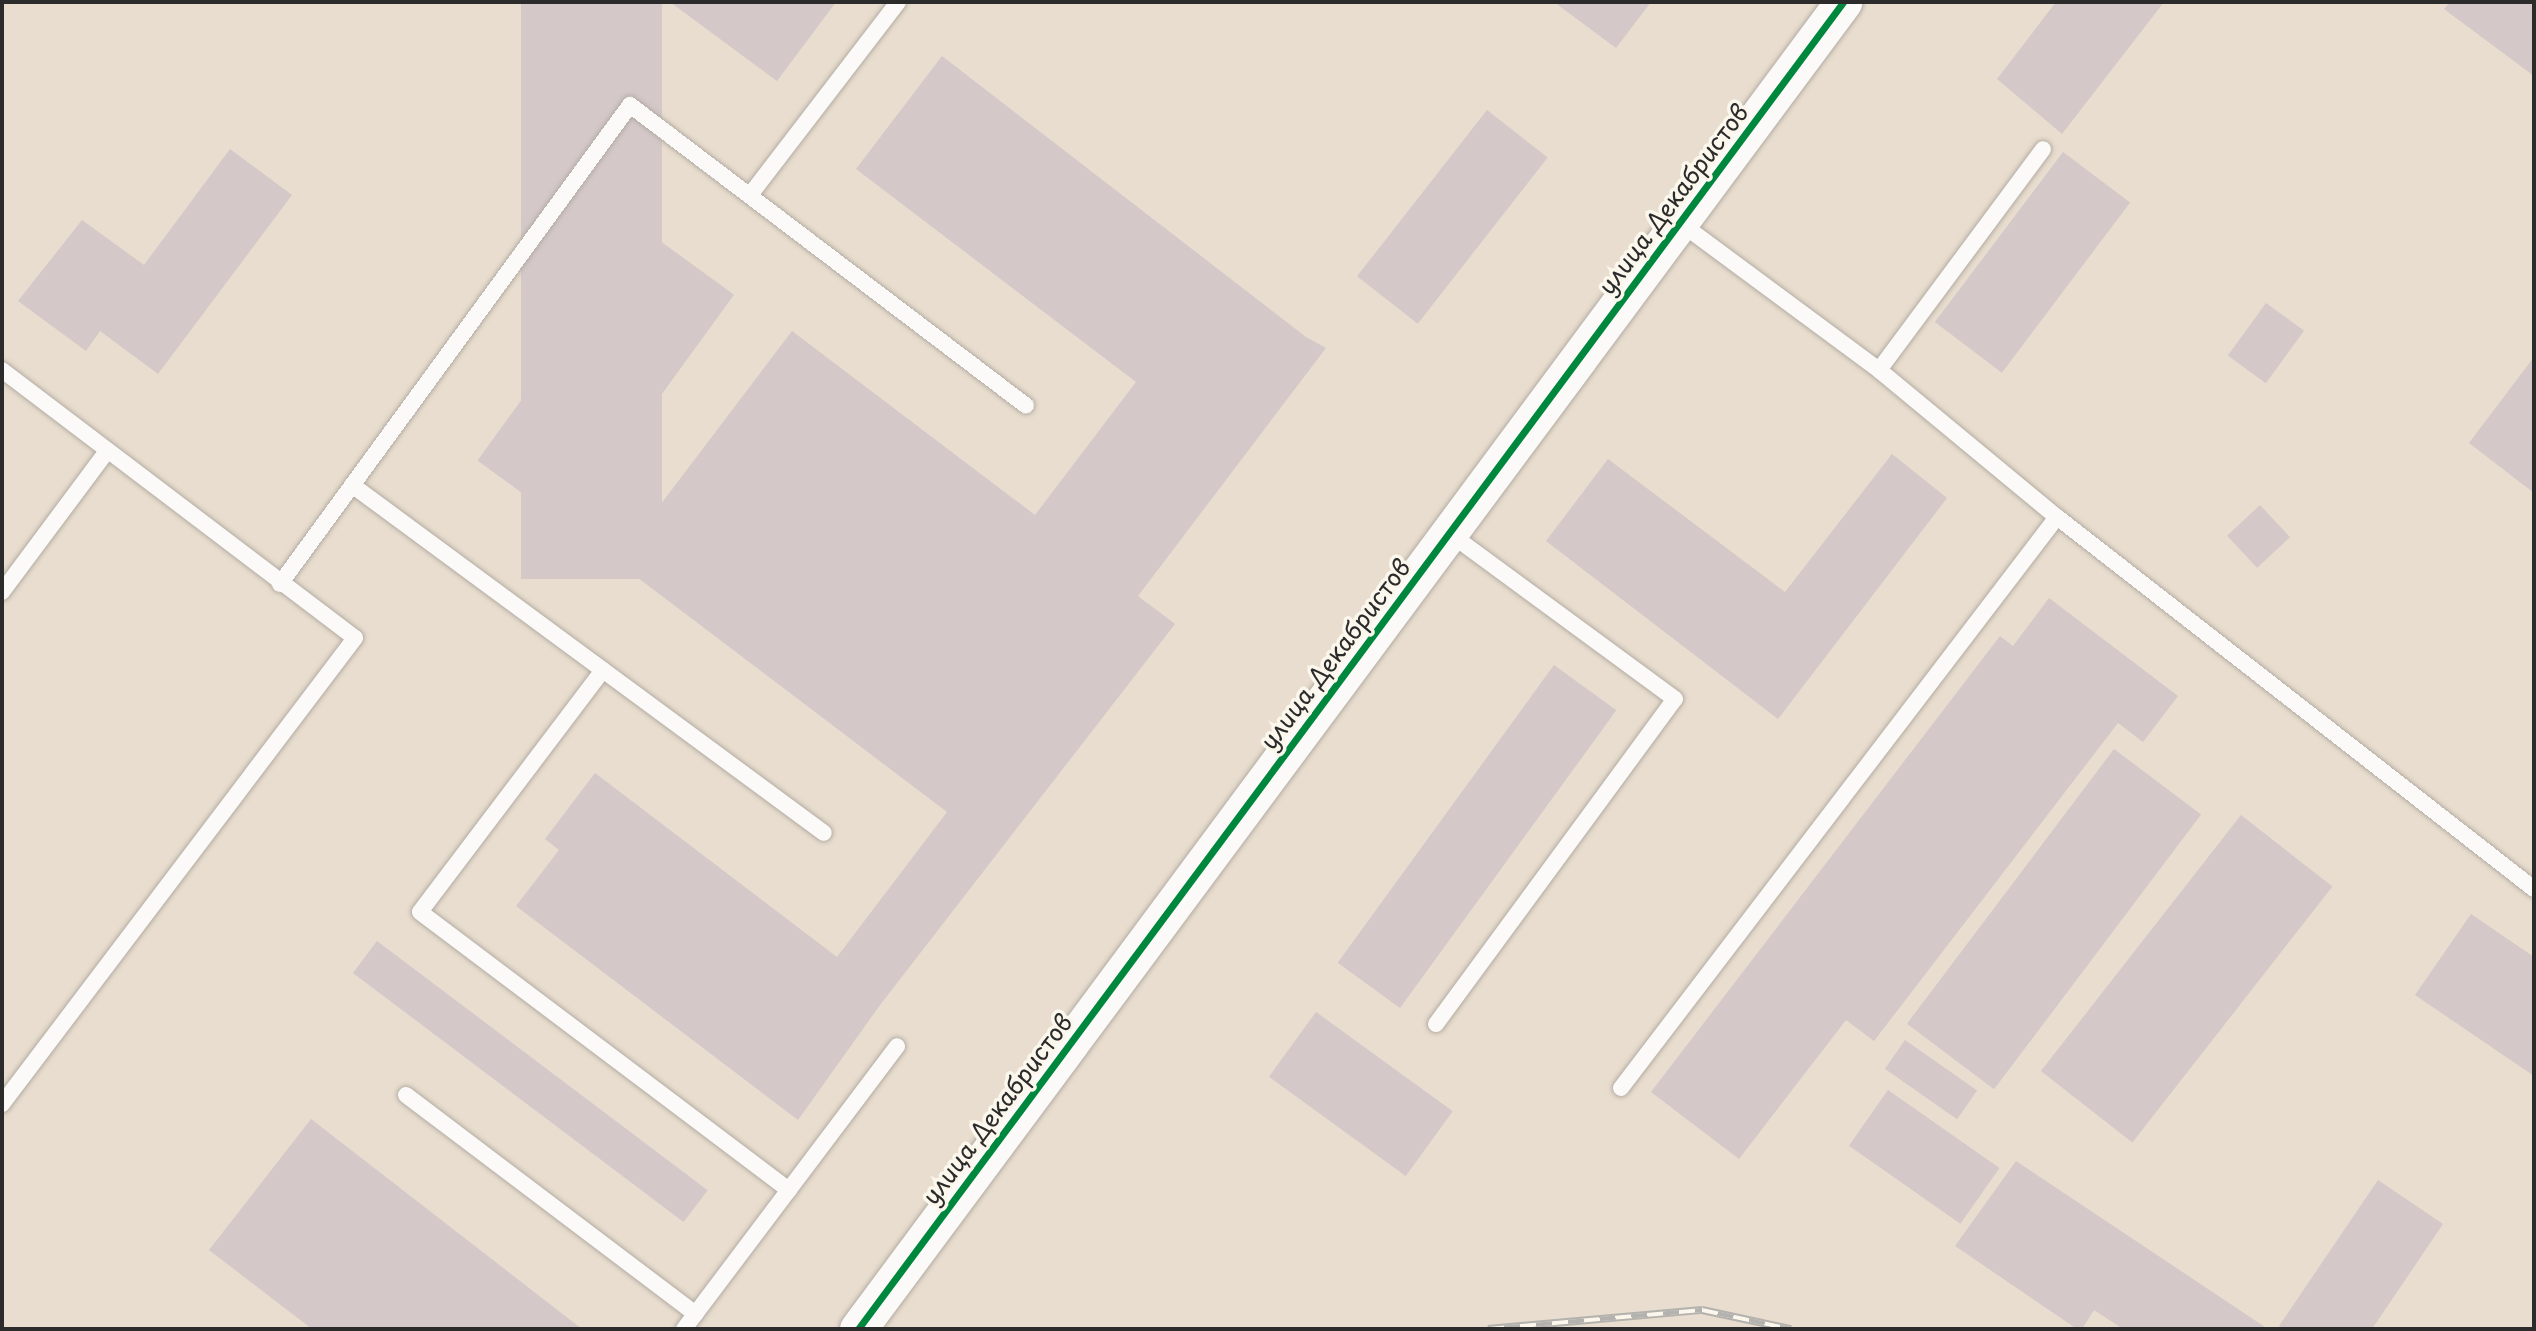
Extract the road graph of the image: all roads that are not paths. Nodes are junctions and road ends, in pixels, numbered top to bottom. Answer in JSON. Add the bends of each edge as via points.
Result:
{"nodes":[{"id":1,"x":898,"y":2,"type":"edge"},
{"id":2,"x":1843,"y":2,"type":"edge"},
{"id":3,"x":2043,"y":149,"type":"dead end"},
{"id":4,"x":750,"y":195,"type":"junction"},
{"id":5,"x":1679,"y":222,"type":"junction"},
{"id":6,"x":2,"y":370,"type":"edge"},
{"id":7,"x":1879,"y":370,"type":"junction"},
{"id":8,"x":1026,"y":406,"type":"dead end"},
{"id":9,"x":107,"y":451,"type":"junction"},
{"id":10,"x":352,"y":485,"type":"junction"},
{"id":11,"x":2057,"y":517,"type":"junction"},
{"id":12,"x":1449,"y":533,"type":"junction"},
{"id":13,"x":280,"y":584,"type":"junction"},
{"id":14,"x":2,"y":592,"type":"edge"},
{"id":15,"x":603,"y":670,"type":"junction"},
{"id":16,"x":824,"y":833,"type":"dead end"},
{"id":17,"x":2534,"y":889,"type":"edge"},
{"id":18,"x":1436,"y":1024,"type":"dead end"},
{"id":19,"x":897,"y":1046,"type":"dead end"},
{"id":20,"x":1621,"y":1088,"type":"dead end"},
{"id":21,"x":406,"y":1095,"type":"dead end"},
{"id":22,"x":2,"y":1104,"type":"edge"},
{"id":23,"x":789,"y":1190,"type":"junction"},
{"id":24,"x":696,"y":1314,"type":"junction"},
{"id":25,"x":684,"y":1329,"type":"edge"},
{"id":26,"x":858,"y":1329,"type":"edge"}],
"edges":[{"from":1,"to":4,"type":"lane"},
{"from":2,"to":5,"type":"street","name":"улица Декабристов"},
{"from":3,"to":7,"type":"lane"},
{"from":4,"to":8,"type":"lane"},
{"from":4,"to":10,"type":"lane","via":[[631,105]]},
{"from":5,"to":7,"type":"lane"},
{"from":5,"to":12,"type":"street","name":"улица Декабристов"},
{"from":6,"to":9,"type":"lane"},
{"from":7,"to":11,"type":"lane"},
{"from":9,"to":13,"type":"lane"},
{"from":9,"to":14,"type":"lane"},
{"from":10,"to":13,"type":"lane"},
{"from":10,"to":15,"type":"lane"},
{"from":11,"to":17,"type":"lane"},
{"from":11,"to":20,"type":"lane"},
{"from":12,"to":18,"type":"lane","via":[[1675,699]]},
{"from":12,"to":26,"type":"street","name":"улица Декабристов"},
{"from":13,"to":22,"type":"lane","via":[[355,638]]},
{"from":15,"to":16,"type":"lane"},
{"from":15,"to":23,"type":"lane","via":[[420,912]]},
{"from":19,"to":23,"type":"lane"},
{"from":21,"to":24,"type":"lane"},
{"from":23,"to":24,"type":"lane"},
{"from":24,"to":25,"type":"lane"}]}
